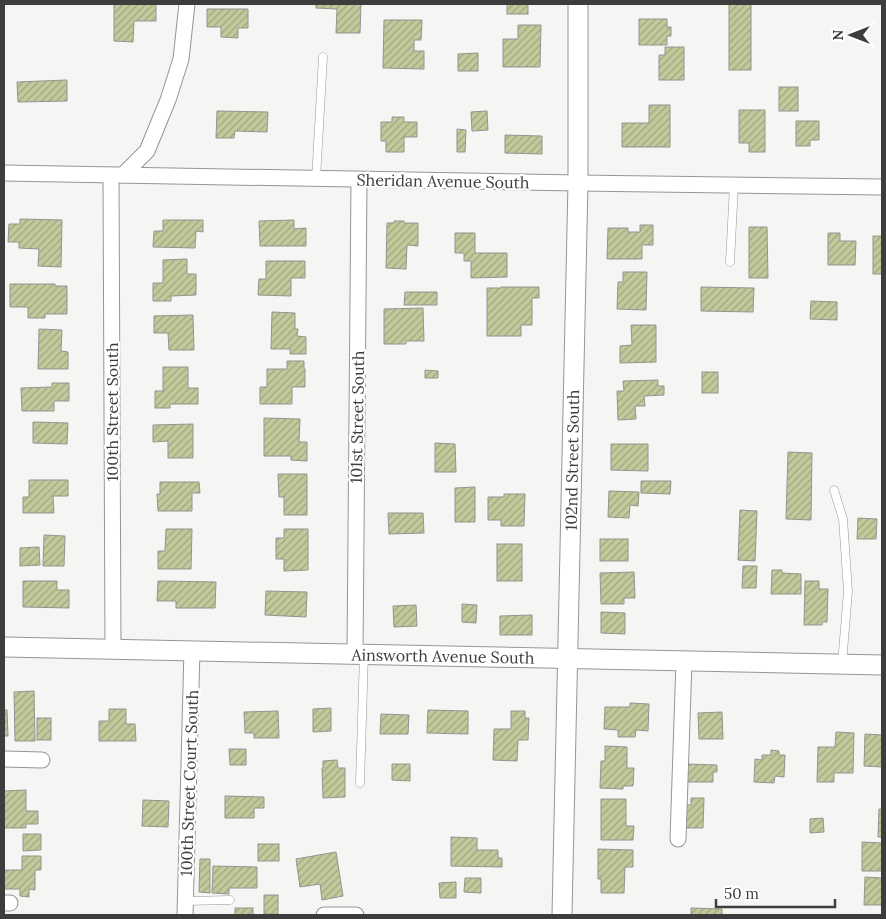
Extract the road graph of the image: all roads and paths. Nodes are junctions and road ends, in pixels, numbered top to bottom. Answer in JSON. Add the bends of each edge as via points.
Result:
{"nodes":[{"id":1,"x":187,"y":4,"type":"edge"},
{"id":2,"x":578,"y":4,"type":"edge"},
{"id":3,"x":323,"y":57,"type":"dead end"},
{"id":4,"x":4,"y":173,"type":"edge"},
{"id":5,"x":117,"y":175,"type":"junction"},
{"id":6,"x":316,"y":179,"type":"junction"},
{"id":7,"x":359,"y":180,"type":"junction"},
{"id":8,"x":578,"y":183,"type":"junction"},
{"id":9,"x":734,"y":185,"type":"junction"},
{"id":10,"x":882,"y":186,"type":"edge"},
{"id":11,"x":730,"y":262,"type":"dead end"},
{"id":12,"x":834,"y":490,"type":"dead end"},
{"id":13,"x":4,"y":646,"type":"edge"},
{"id":14,"x":113,"y":648,"type":"junction"},
{"id":15,"x":192,"y":650,"type":"junction"},
{"id":16,"x":360,"y":654,"type":"junction"},
{"id":17,"x":568,"y":659,"type":"junction"},
{"id":18,"x":684,"y":661,"type":"junction"},
{"id":19,"x":842,"y":664,"type":"junction"},
{"id":20,"x":882,"y":665,"type":"edge"},
{"id":21,"x":4,"y":760,"type":"edge"},
{"id":22,"x":42,"y":760,"type":"dead end"},
{"id":23,"x":360,"y":783,"type":"dead end"},
{"id":24,"x":678,"y":839,"type":"dead end"},
{"id":25,"x":230,"y":900,"type":"dead end"},
{"id":26,"x":185,"y":908,"type":"edge"},
{"id":27,"x":324,"y":915,"type":"edge"},
{"id":28,"x":356,"y":915,"type":"edge"},
{"id":29,"x":562,"y":915,"type":"edge"}],
"edges":[{"from":1,"to":5,"type":"street","via":[[181,59],[168,100],[147,151]]},
{"from":2,"to":8,"type":"street","name":"102nd Street South"},
{"from":3,"to":6,"type":"lane"},
{"from":4,"to":5,"type":"street","name":"Sheridan Avenue South"},
{"from":5,"to":6,"type":"street","name":"Sheridan Avenue South"},
{"from":5,"to":14,"type":"street","name":"100th Street South"},
{"from":6,"to":7,"type":"street","name":"Sheridan Avenue South"},
{"from":7,"to":8,"type":"street","name":"Sheridan Avenue South"},
{"from":7,"to":16,"type":"street","name":"101st Street South"},
{"from":8,"to":9,"type":"street","name":"Sheridan Avenue South"},
{"from":8,"to":17,"type":"street","name":"102nd Street South"},
{"from":9,"to":10,"type":"street","name":"Sheridan Avenue South"},
{"from":9,"to":11,"type":"lane"},
{"from":12,"to":19,"type":"lane","via":[[842,519],[848,591]]},
{"from":13,"to":14,"type":"street","name":"Ainsworth Avenue South"},
{"from":14,"to":15,"type":"street","name":"Ainsworth Avenue South"},
{"from":15,"to":16,"type":"street","name":"Ainsworth Avenue South"},
{"from":15,"to":26,"type":"street","name":"100th Street Court South"},
{"from":16,"to":17,"type":"street","name":"Ainsworth Avenue South"},
{"from":16,"to":23,"type":"lane"},
{"from":17,"to":18,"type":"street","name":"Ainsworth Avenue South"},
{"from":17,"to":29,"type":"street","name":"102nd Street South"},
{"from":18,"to":19,"type":"street","name":"Ainsworth Avenue South"},
{"from":18,"to":24,"type":"street"},
{"from":19,"to":20,"type":"street","name":"Ainsworth Avenue South"},
{"from":21,"to":22,"type":"street"},
{"from":25,"to":26,"type":"lane"},
{"from":27,"to":28,"type":"street"}]}
